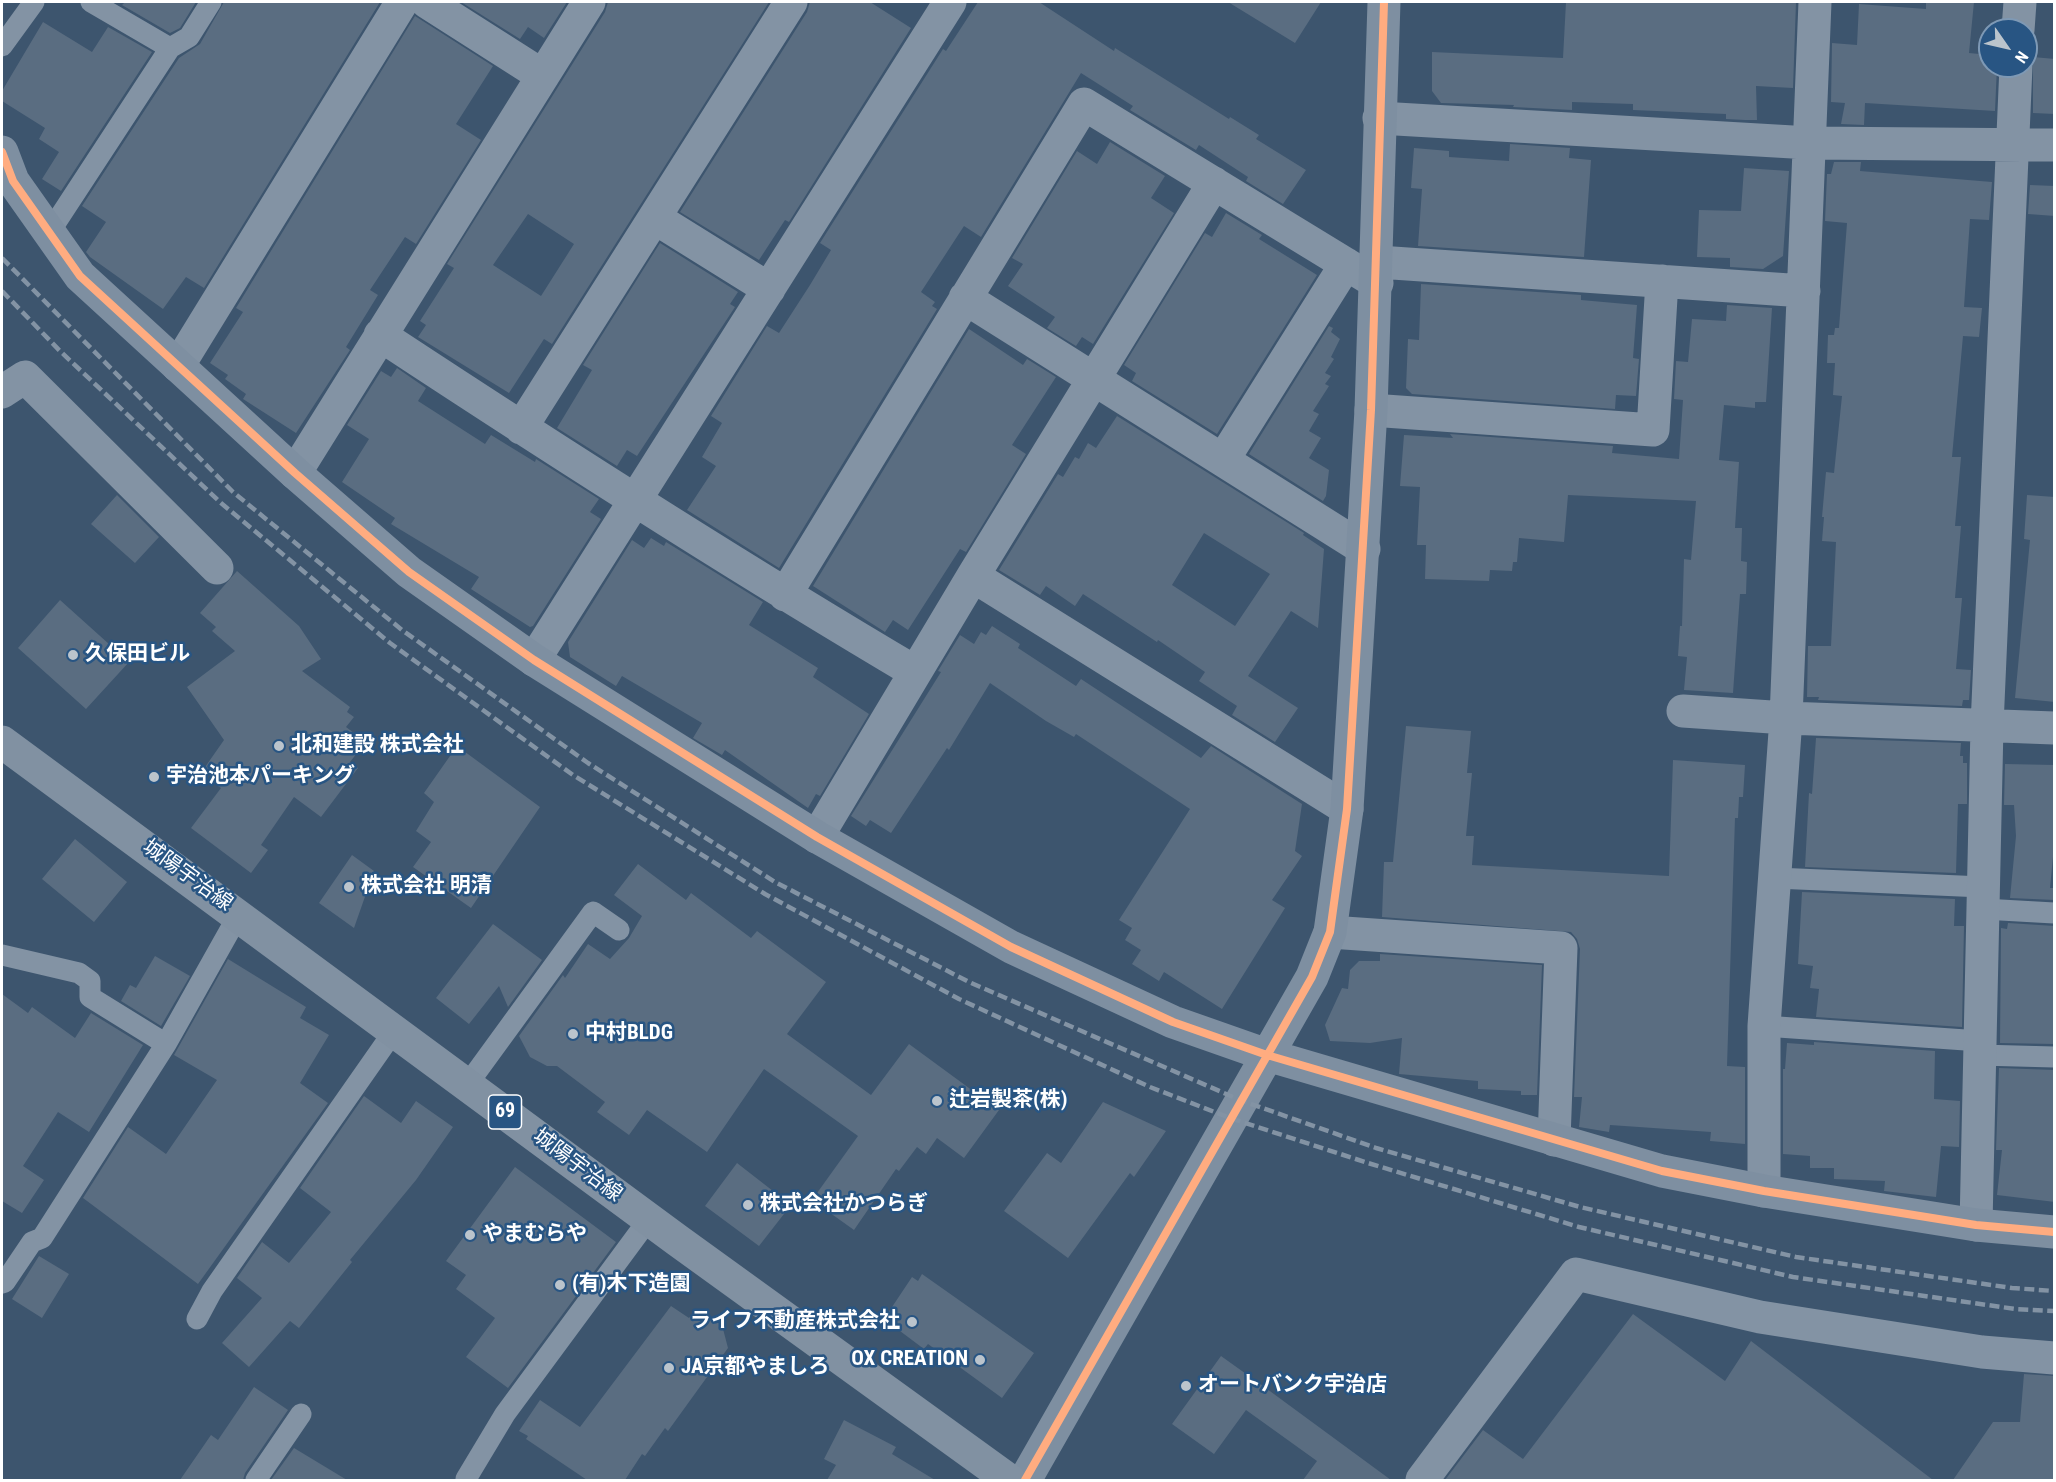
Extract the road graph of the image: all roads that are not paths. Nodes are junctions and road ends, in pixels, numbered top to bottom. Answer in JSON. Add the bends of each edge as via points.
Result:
{"nodes":[{"id":1,"x":34,"y":2,"type":"edge"},
{"id":2,"x":91,"y":2,"type":"edge"},
{"id":3,"x":211,"y":2,"type":"edge"},
{"id":4,"x":402,"y":2,"type":"edge"},
{"id":5,"x":427,"y":2,"type":"edge"},
{"id":6,"x":589,"y":2,"type":"edge"},
{"id":7,"x":791,"y":2,"type":"edge"},
{"id":8,"x":1384,"y":2,"type":"edge"},
{"id":9,"x":1815,"y":2,"type":"edge"},
{"id":10,"x":2020,"y":2,"type":"edge"},
{"id":11,"x":936,"y":6,"type":"edge"},
{"id":12,"x":2019,"y":18,"type":"edge"},
{"id":13,"x":2,"y":46,"type":"edge"},
{"id":14,"x":170,"y":48,"type":"junction"},
{"id":15,"x":543,"y":76,"type":"junction"},
{"id":16,"x":2016,"y":78,"type":"edge"},
{"id":17,"x":1379,"y":118,"type":"junction"},
{"id":18,"x":1810,"y":143,"type":"junction"},
{"id":19,"x":2013,"y":143,"type":"junction"},
{"id":20,"x":2055,"y":145,"type":"edge"},
{"id":21,"x":2,"y":152,"type":"edge"},
{"id":22,"x":1214,"y":183,"type":"junction"},
{"id":23,"x":654,"y":218,"type":"junction"},
{"id":24,"x":49,"y":233,"type":"junction"},
{"id":25,"x":1367,"y":270,"type":"junction"},
{"id":26,"x":1662,"y":281,"type":"junction"},
{"id":27,"x":769,"y":289,"type":"junction"},
{"id":28,"x":1804,"y":291,"type":"junction"},
{"id":29,"x":965,"y":298,"type":"junction"},
{"id":30,"x":380,"y":335,"type":"junction"},
{"id":31,"x":178,"y":366,"type":"junction"},
{"id":32,"x":1093,"y":379,"type":"junction"},
{"id":33,"x":2,"y":392,"type":"edge"},
{"id":34,"x":1371,"y":410,"type":"junction"},
{"id":35,"x":522,"y":428,"type":"junction"},
{"id":36,"x":1223,"y":460,"type":"junction"},
{"id":37,"x":295,"y":473,"type":"junction"},
{"id":38,"x":636,"y":500,"type":"junction"},
{"id":39,"x":1364,"y":549,"type":"junction"},
{"id":40,"x":216,"y":568,"type":"dead end"},
{"id":41,"x":973,"y":576,"type":"junction"},
{"id":42,"x":785,"y":595,"type":"junction"},
{"id":43,"x":534,"y":660,"type":"junction"},
{"id":44,"x":915,"y":672,"type":"junction"},
{"id":45,"x":1683,"y":711,"type":"dead end"},
{"id":46,"x":1786,"y":718,"type":"junction"},
{"id":47,"x":1987,"y":726,"type":"junction"},
{"id":48,"x":2055,"y":729,"type":"edge"},
{"id":49,"x":2,"y":742,"type":"edge"},
{"id":50,"x":1347,"y":809,"type":"junction"},
{"id":51,"x":817,"y":837,"type":"junction"},
{"id":52,"x":1775,"y":878,"type":"junction"},
{"id":53,"x":1983,"y":898,"type":"junction"},
{"id":54,"x":2055,"y":913,"type":"edge"},
{"id":55,"x":239,"y":914,"type":"junction"},
{"id":56,"x":619,"y":930,"type":"dead end"},
{"id":57,"x":1330,"y":932,"type":"junction"},
{"id":58,"x":2,"y":955,"type":"edge"},
{"id":59,"x":1764,"y":1026,"type":"junction"},
{"id":60,"x":394,"y":1031,"type":"junction"},
{"id":61,"x":166,"y":1044,"type":"junction"},
{"id":62,"x":1980,"y":1048,"type":"junction"},
{"id":63,"x":1267,"y":1055,"type":"junction"},
{"id":64,"x":2055,"y":1057,"type":"edge"},
{"id":65,"x":467,"y":1085,"type":"junction"},
{"id":66,"x":1554,"y":1140,"type":"junction"},
{"id":67,"x":1764,"y":1191,"type":"junction"},
{"id":68,"x":649,"y":1219,"type":"junction"},
{"id":69,"x":1976,"y":1225,"type":"junction"},
{"id":70,"x":2055,"y":1232,"type":"edge"},
{"id":71,"x":2,"y":1283,"type":"edge"},
{"id":72,"x":197,"y":1319,"type":"dead end"},
{"id":73,"x":2055,"y":1358,"type":"edge"},
{"id":74,"x":301,"y":1414,"type":"dead end"},
{"id":75,"x":466,"y":1479,"type":"edge"},
{"id":76,"x":256,"y":1480,"type":"edge"},
{"id":77,"x":1009,"y":1480,"type":"edge"},
{"id":78,"x":1025,"y":1480,"type":"edge"},
{"id":79,"x":1422,"y":1480,"type":"edge"}],
"edges":[{"from":1,"to":13,"type":"lane"},
{"from":2,"to":14,"type":"lane"},
{"from":3,"to":14,"type":"lane","via":[[189,37]]},
{"from":4,"to":31,"type":"street"},
{"from":5,"to":15,"type":"street"},
{"from":6,"to":15,"type":"street"},
{"from":7,"to":23,"type":"street"},
{"from":8,"to":17,"type":"street"},
{"from":9,"to":18,"type":"street"},
{"from":10,"to":12,"type":"street"},
{"from":11,"to":27,"type":"street"},
{"from":14,"to":24,"type":"lane"},
{"from":15,"to":30,"type":"street"},
{"from":16,"to":19,"type":"street"},
{"from":17,"to":18,"type":"street"},
{"from":17,"to":25,"type":"street"},
{"from":18,"to":19,"type":"street"},
{"from":18,"to":28,"type":"street"},
{"from":19,"to":20,"type":"street"},
{"from":19,"to":47,"type":"street"},
{"from":21,"to":24,"type":"street","via":[[13,182]]},
{"from":22,"to":25,"type":"street"},
{"from":22,"to":29,"type":"street","via":[[1084,104]]},
{"from":22,"to":32,"type":"street"},
{"from":23,"to":27,"type":"street"},
{"from":23,"to":35,"type":"street"},
{"from":24,"to":31,"type":"street","via":[[80,276]]},
{"from":25,"to":26,"type":"street"},
{"from":25,"to":34,"type":"street"},
{"from":25,"to":36,"type":"street"},
{"from":26,"to":28,"type":"street"},
{"from":26,"to":34,"type":"street","via":[[1653,430]]},
{"from":27,"to":38,"type":"street"},
{"from":28,"to":46,"type":"street"},
{"from":29,"to":32,"type":"street"},
{"from":29,"to":42,"type":"street"},
{"from":30,"to":35,"type":"street"},
{"from":30,"to":37,"type":"street"},
{"from":31,"to":37,"type":"street"},
{"from":32,"to":36,"type":"street"},
{"from":32,"to":41,"type":"street"},
{"from":33,"to":40,"type":"street","via":[[25,377]]},
{"from":34,"to":39,"type":"street"},
{"from":35,"to":38,"type":"street"},
{"from":36,"to":39,"type":"street"},
{"from":37,"to":43,"type":"street","via":[[409,572]]},
{"from":38,"to":42,"type":"street"},
{"from":38,"to":43,"type":"street"},
{"from":39,"to":50,"type":"street"},
{"from":41,"to":44,"type":"street"},
{"from":41,"to":50,"type":"street"},
{"from":42,"to":44,"type":"street"},
{"from":43,"to":51,"type":"street"},
{"from":44,"to":51,"type":"street"},
{"from":45,"to":46,"type":"street"},
{"from":46,"to":47,"type":"street"},
{"from":46,"to":52,"type":"street"},
{"from":47,"to":48,"type":"street"},
{"from":47,"to":53,"type":"street"},
{"from":49,"to":55,"type":"main road","name":"城陽宇治線","number":"69"},
{"from":50,"to":57,"type":"street"},
{"from":51,"to":63,"type":"street","via":[[1011,947],[1173,1022]]},
{"from":52,"to":53,"type":"lane"},
{"from":52,"to":59,"type":"street"},
{"from":53,"to":54,"type":"lane"},
{"from":53,"to":62,"type":"street"},
{"from":55,"to":60,"type":"main road","name":"城陽宇治線","number":"69"},
{"from":55,"to":61,"type":"lane"},
{"from":56,"to":65,"type":"lane","via":[[593,912]]},
{"from":57,"to":63,"type":"street","via":[[1312,977]]},
{"from":57,"to":66,"type":"street","via":[[1562,948]]},
{"from":58,"to":61,"type":"lane","via":[[79,973],[90,981],[90,997]]},
{"from":59,"to":62,"type":"lane"},
{"from":59,"to":67,"type":"street"},
{"from":60,"to":65,"type":"main road","name":"城陽宇治線","number":"69"},
{"from":60,"to":72,"type":"lane","via":[[212,1291]]},
{"from":61,"to":71,"type":"lane","via":[[42,1238],[32,1242]]},
{"from":62,"to":64,"type":"lane"},
{"from":62,"to":69,"type":"street"},
{"from":63,"to":66,"type":"street"},
{"from":63,"to":78,"type":"street"},
{"from":65,"to":68,"type":"main road","name":"城陽宇治線","number":"69"},
{"from":66,"to":67,"type":"street","via":[[1662,1171]]},
{"from":67,"to":69,"type":"street"},
{"from":68,"to":75,"type":"lane","via":[[505,1414]]},
{"from":68,"to":77,"type":"main road","name":"城陽宇治線","number":"69"},
{"from":69,"to":70,"type":"street"},
{"from":73,"to":79,"type":"street","via":[[1982,1352],[1760,1317],[1576,1274]]},
{"from":74,"to":76,"type":"lane"}]}
